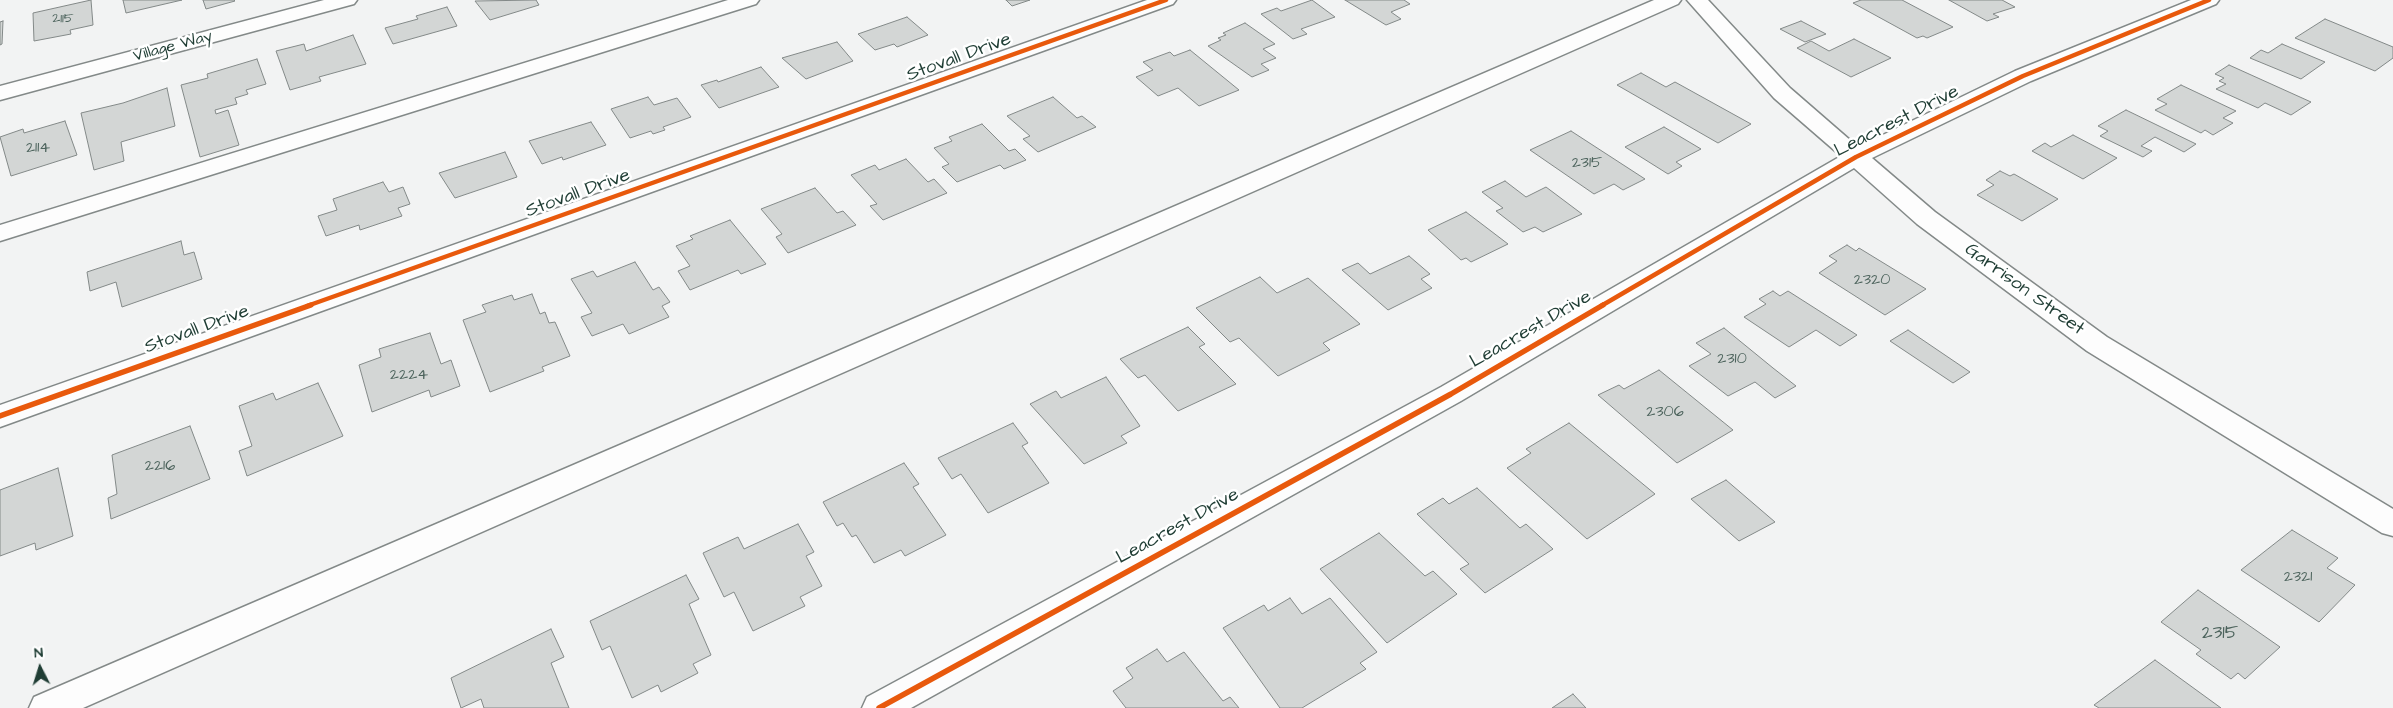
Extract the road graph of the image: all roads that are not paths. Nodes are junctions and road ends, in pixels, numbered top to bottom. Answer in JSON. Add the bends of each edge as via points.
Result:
{"nodes":[{"id":1,"x":346,"y":0,"type":"edge"},
{"id":2,"x":749,"y":0,"type":"edge"},
{"id":3,"x":1166,"y":0,"type":"edge"},
{"id":4,"x":1670,"y":0,"type":"edge"},
{"id":5,"x":1697,"y":0,"type":"edge"},
{"id":6,"x":2208,"y":0,"type":"edge"},
{"id":7,"x":0,"y":93,"type":"edge"},
{"id":8,"x":1856,"y":157,"type":"junction"},
{"id":9,"x":0,"y":232,"type":"edge"},
{"id":10,"x":0,"y":416,"type":"edge"},
{"id":11,"x":2393,"y":524,"type":"edge"},
{"id":12,"x":46,"y":708,"type":"edge"},
{"id":13,"x":880,"y":708,"type":"edge"}],
"edges":[{"from":1,"to":7,"type":"street","name":"Village Way"},
{"from":2,"to":9,"type":"street"},
{"from":3,"to":10,"type":"street","name":"Stovall Drive"},
{"from":4,"to":12,"type":"street"},
{"from":5,"to":8,"type":"street","name":"Garrison Street","via":[[1782,93]]},
{"from":6,"to":8,"type":"street","name":"Leacrest Drive","via":[[2023,76]]},
{"from":8,"to":11,"type":"street","name":"Garrison Street","via":[[1926,218],[2097,344]]},
{"from":8,"to":13,"type":"street","name":"Leacrest Drive","via":[[1451,394]]}]}
